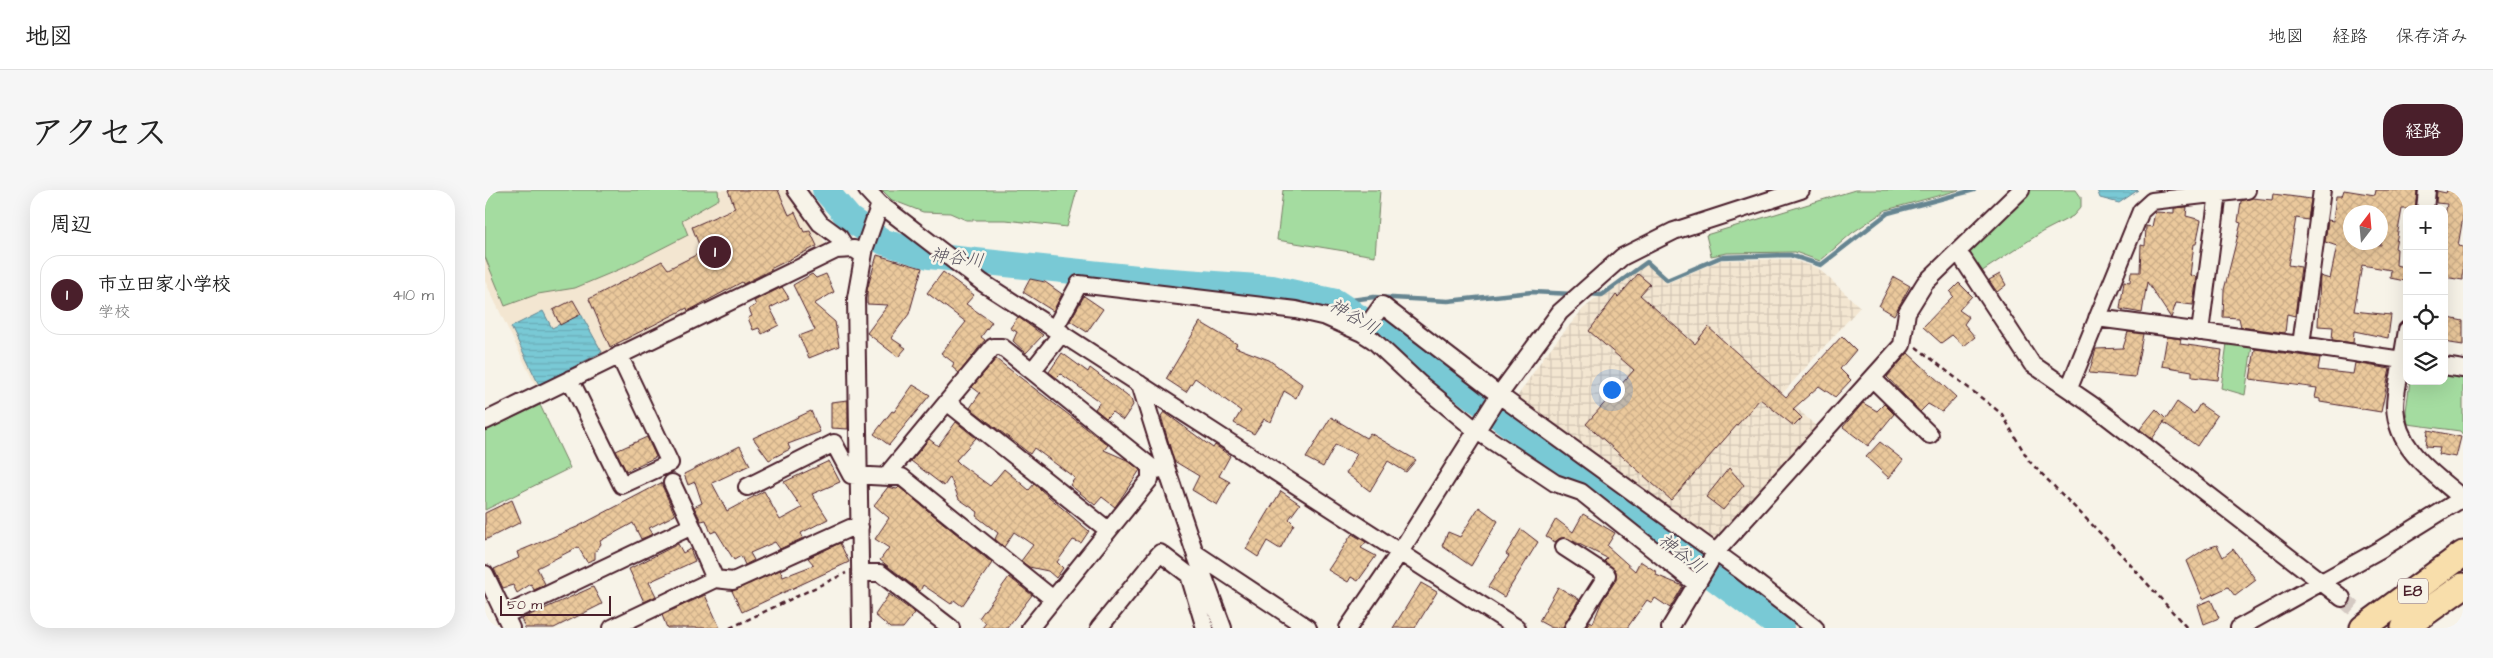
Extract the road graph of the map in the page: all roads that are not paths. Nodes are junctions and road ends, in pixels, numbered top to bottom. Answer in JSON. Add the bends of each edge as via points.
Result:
{"nodes":[{"id":1,"x":796,"y":190,"type":"edge"},
{"id":2,"x":867,"y":190,"type":"edge"},
{"id":3,"x":1801,"y":190,"type":"edge"},
{"id":4,"x":2021,"y":190,"type":"edge"},
{"id":5,"x":2247,"y":190,"type":"edge"},
{"id":6,"x":2322,"y":190,"type":"edge"},
{"id":7,"x":2427,"y":190,"type":"edge"},
{"id":8,"x":2218,"y":193,"type":"junction"},
{"id":9,"x":2425,"y":205,"type":"edge"},
{"id":10,"x":878,"y":209,"type":"junction"},
{"id":11,"x":846,"y":248,"type":"junction"},
{"id":12,"x":864,"y":251,"type":"junction"},
{"id":13,"x":1956,"y":253,"type":"junction"},
{"id":14,"x":2097,"y":318,"type":"junction"},
{"id":15,"x":1058,"y":331,"type":"junction"},
{"id":16,"x":2200,"y":332,"type":"junction"},
{"id":17,"x":1362,"y":333,"type":"junction"},
{"id":18,"x":2301,"y":345,"type":"junction"},
{"id":19,"x":619,"y":355,"type":"junction"},
{"id":20,"x":2403,"y":361,"type":"edge"},
{"id":21,"x":2448,"y":367,"type":"edge"},
{"id":22,"x":2463,"y":369,"type":"edge"},
{"id":23,"x":2403,"y":370,"type":"edge"},
{"id":24,"x":1032,"y":371,"type":"junction"},
{"id":25,"x":570,"y":379,"type":"junction"},
{"id":26,"x":1873,"y":380,"type":"junction"},
{"id":27,"x":1140,"y":384,"type":"junction"},
{"id":28,"x":2069,"y":388,"type":"junction"},
{"id":29,"x":1499,"y":395,"type":"junction"},
{"id":30,"x":947,"y":402,"type":"junction"},
{"id":31,"x":485,"y":421,"type":"edge"},
{"id":32,"x":1478,"y":428,"type":"junction"},
{"id":33,"x":1930,"y":435,"type":"dead end"},
{"id":34,"x":1158,"y":470,"type":"junction"},
{"id":35,"x":859,"y":476,"type":"junction"},
{"id":36,"x":890,"y":476,"type":"junction"},
{"id":37,"x":672,"y":482,"type":"dead end"},
{"id":38,"x":747,"y":487,"type":"dead end"},
{"id":39,"x":2462,"y":498,"type":"edge"},
{"id":40,"x":692,"y":526,"type":"junction"},
{"id":41,"x":859,"y":526,"type":"junction"},
{"id":42,"x":1108,"y":530,"type":"junction"},
{"id":43,"x":1564,"y":547,"type":"dead end"},
{"id":44,"x":1400,"y":552,"type":"junction"},
{"id":45,"x":1195,"y":553,"type":"junction"},
{"id":46,"x":1715,"y":553,"type":"junction"},
{"id":47,"x":2463,"y":554,"type":"edge"},
{"id":48,"x":860,"y":570,"type":"junction"},
{"id":49,"x":485,"y":574,"type":"edge"},
{"id":50,"x":715,"y":579,"type":"junction"},
{"id":51,"x":2324,"y":582,"type":"junction"},
{"id":52,"x":1695,"y":583,"type":"junction"},
{"id":53,"x":2463,"y":586,"type":"edge"},
{"id":54,"x":2342,"y":598,"type":"tunnel mouth"},
{"id":55,"x":1053,"y":599,"type":"junction"},
{"id":56,"x":508,"y":621,"type":"edge"},
{"id":57,"x":612,"y":628,"type":"edge"},
{"id":58,"x":861,"y":628,"type":"edge"},
{"id":59,"x":951,"y":628,"type":"edge"},
{"id":60,"x":1030,"y":628,"type":"edge"},
{"id":61,"x":1099,"y":628,"type":"edge"},
{"id":62,"x":1205,"y":628,"type":"edge"},
{"id":63,"x":1223,"y":628,"type":"edge"},
{"id":64,"x":1308,"y":628,"type":"edge"},
{"id":65,"x":1348,"y":628,"type":"edge"},
{"id":66,"x":1517,"y":628,"type":"edge"},
{"id":67,"x":1573,"y":628,"type":"edge"},
{"id":68,"x":1670,"y":628,"type":"edge"},
{"id":69,"x":1815,"y":628,"type":"edge"},
{"id":70,"x":2239,"y":628,"type":"edge"},
{"id":71,"x":2363,"y":628,"type":"edge"},
{"id":72,"x":2404,"y":628,"type":"edge"}],
"edges":[{"from":1,"to":11,"type":"street","via":[[820,223],[839,237]]},
{"from":2,"to":10,"type":"street"},
{"from":3,"to":29,"type":"street","via":[[1674,231],[1622,257],[1560,312]]},
{"from":4,"to":13,"type":"street"},
{"from":5,"to":8,"type":"street"},
{"from":6,"to":18,"type":"street"},
{"from":7,"to":9,"type":"street"},
{"from":8,"to":14,"type":"street","via":[[2152,201],[2141,211]]},
{"from":8,"to":16,"type":"street"},
{"from":10,"to":12,"type":"street"},
{"from":10,"to":15,"type":"street","via":[[901,219],[983,283]]},
{"from":11,"to":12,"type":"street"},
{"from":11,"to":19,"type":"street"},
{"from":12,"to":35,"type":"street","via":[[856,298]]},
{"from":13,"to":26,"type":"street","via":[[1925,283],[1907,312],[1902,345]]},
{"from":13,"to":28,"type":"street","via":[[2031,364]]},
{"from":14,"to":16,"type":"street"},
{"from":14,"to":28,"type":"street"},
{"from":15,"to":17,"type":"street","via":[[1079,284],[1297,310],[1326,317]]},
{"from":15,"to":24,"type":"street"},
{"from":15,"to":27,"type":"street"},
{"from":16,"to":18,"type":"street"},
{"from":17,"to":29,"type":"street","via":[[1382,305]]},
{"from":17,"to":32,"type":"street","via":[[1420,384]]},
{"from":18,"to":20,"type":"street"},
{"from":19,"to":25,"type":"street"},
{"from":19,"to":25,"type":"street","via":[[670,463],[622,485]]},
{"from":21,"to":22,"type":"street"},
{"from":23,"to":39,"type":"street","via":[[2395,406],[2399,430],[2409,451]]},
{"from":24,"to":30,"type":"street","via":[[1002,347],[993,347]]},
{"from":24,"to":34,"type":"street"},
{"from":25,"to":31,"type":"street"},
{"from":26,"to":33,"type":"street"},
{"from":26,"to":46,"type":"street"},
{"from":27,"to":34,"type":"street"},
{"from":27,"to":44,"type":"street"},
{"from":28,"to":51,"type":"street"},
{"from":29,"to":32,"type":"street"},
{"from":29,"to":46,"type":"street"},
{"from":30,"to":36,"type":"street"},
{"from":30,"to":42,"type":"street"},
{"from":32,"to":44,"type":"street"},
{"from":32,"to":52,"type":"street","via":[[1555,483],[1581,492]]},
{"from":34,"to":42,"type":"street"},
{"from":34,"to":45,"type":"street"},
{"from":35,"to":36,"type":"street"},
{"from":35,"to":38,"type":"street","via":[[851,474],[834,443]]},
{"from":35,"to":41,"type":"street"},
{"from":36,"to":55,"type":"street","via":[[902,477]]},
{"from":37,"to":40,"type":"street"},
{"from":39,"to":51,"type":"street"},
{"from":40,"to":50,"type":"street"},
{"from":40,"to":56,"type":"street"},
{"from":41,"to":48,"type":"street"},
{"from":41,"to":50,"type":"street","via":[[733,582]]},
{"from":42,"to":55,"type":"street"},
{"from":43,"to":67,"type":"street","via":[[1607,576]]},
{"from":44,"to":65,"type":"street"},
{"from":44,"to":66,"type":"street"},
{"from":45,"to":63,"type":"street"},
{"from":45,"to":64,"type":"street"},
{"from":46,"to":52,"type":"street"},
{"from":46,"to":69,"type":"street"},
{"from":47,"to":71,"type":"highway","number":"E8"},
{"from":48,"to":58,"type":"street"},
{"from":48,"to":59,"type":"street","via":[[880,573]]},
{"from":49,"to":56,"type":"street"},
{"from":50,"to":57,"type":"street"},
{"from":51,"to":54,"type":"street"},
{"from":51,"to":70,"type":"street"},
{"from":52,"to":68,"type":"street"},
{"from":53,"to":72,"type":"highway","number":"E8"},
{"from":55,"to":60,"type":"street"},
{"from":61,"to":62,"type":"street","via":[[1160,553],[1189,575]]}]}
